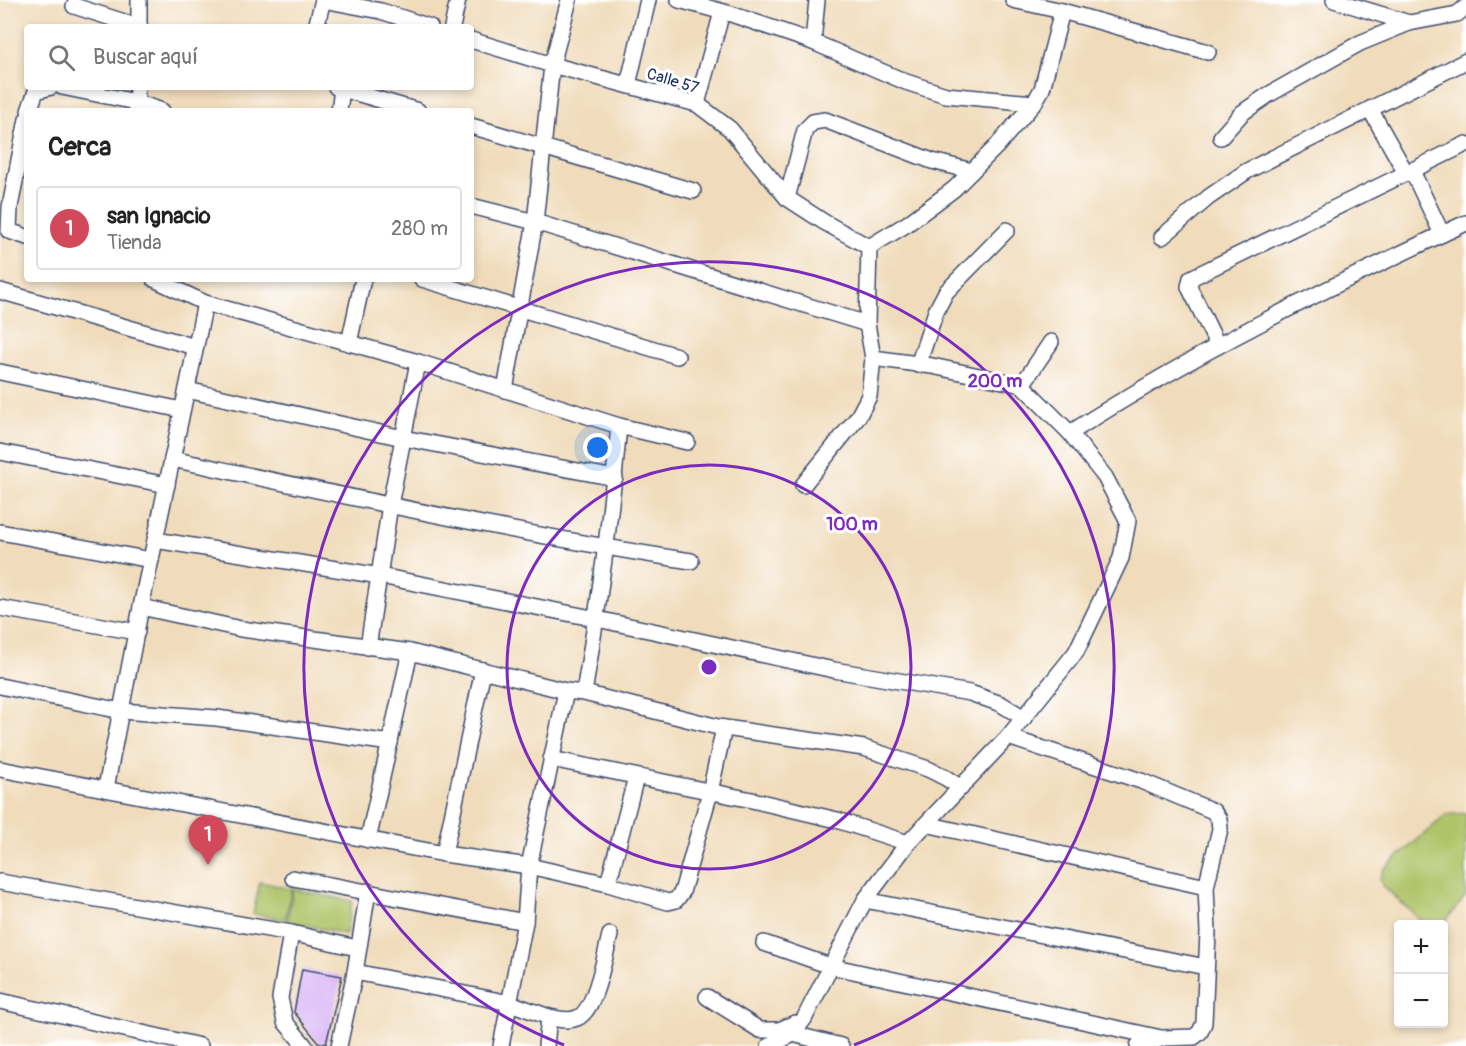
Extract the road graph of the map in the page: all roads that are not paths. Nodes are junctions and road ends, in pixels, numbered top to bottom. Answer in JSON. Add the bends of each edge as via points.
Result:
{"nodes":[{"id":1,"x":139,"y":0,"type":"edge"},
{"id":2,"x":323,"y":0,"type":"edge"},
{"id":3,"x":458,"y":0,"type":"edge"},
{"id":4,"x":569,"y":0,"type":"edge"},
{"id":5,"x":648,"y":0,"type":"edge"},
{"id":6,"x":679,"y":0,"type":"edge"},
{"id":7,"x":816,"y":0,"type":"edge"},
{"id":8,"x":1013,"y":0,"type":"edge"},
{"id":9,"x":1334,"y":0,"type":"edge"},
{"id":10,"x":74,"y":6,"type":"dead end"},
{"id":11,"x":382,"y":6,"type":"edge"},
{"id":12,"x":1055,"y":6,"type":"edge"},
{"id":13,"x":1466,"y":7,"type":"edge"},
{"id":14,"x":722,"y":12,"type":"junction"},
{"id":15,"x":1409,"y":23,"type":"junction"},
{"id":16,"x":130,"y":24,"type":"edge"},
{"id":17,"x":139,"y":24,"type":"edge"},
{"id":18,"x":317,"y":24,"type":"edge"},
{"id":19,"x":423,"y":24,"type":"edge"},
{"id":20,"x":453,"y":24,"type":"edge"},
{"id":21,"x":474,"y":41,"type":"edge"},
{"id":22,"x":813,"y":42,"type":"junction"},
{"id":23,"x":1208,"y":52,"type":"dead end"},
{"id":24,"x":1466,"y":61,"type":"edge"},
{"id":25,"x":552,"y":65,"type":"junction"},
{"id":26,"x":628,"y":86,"type":"junction"},
{"id":27,"x":40,"y":90,"type":"edge"},
{"id":28,"x":79,"y":90,"type":"edge"},
{"id":29,"x":339,"y":90,"type":"edge"},
{"id":30,"x":346,"y":90,"type":"edge"},
{"id":31,"x":136,"y":100,"type":"edge"},
{"id":32,"x":1034,"y":103,"type":"junction"},
{"id":33,"x":697,"y":104,"type":"junction"},
{"id":34,"x":30,"y":108,"type":"edge"},
{"id":35,"x":155,"y":108,"type":"edge"},
{"id":36,"x":339,"y":108,"type":"edge"},
{"id":37,"x":408,"y":108,"type":"edge"},
{"id":38,"x":1370,"y":108,"type":"junction"},
{"id":39,"x":474,"y":127,"type":"edge"},
{"id":40,"x":24,"y":135,"type":"edge"},
{"id":41,"x":1221,"y":137,"type":"dead end"},
{"id":42,"x":1466,"y":144,"type":"edge"},
{"id":43,"x":542,"y":146,"type":"junction"},
{"id":44,"x":972,"y":171,"type":"junction"},
{"id":45,"x":1409,"y":172,"type":"junction"},
{"id":46,"x":693,"y":191,"type":"dead end"},
{"id":47,"x":787,"y":198,"type":"junction"},
{"id":48,"x":474,"y":207,"type":"edge"},
{"id":49,"x":535,"y":222,"type":"junction"},
{"id":50,"x":1466,"y":223,"type":"edge"},
{"id":51,"x":1007,"y":230,"type":"dead end"},
{"id":52,"x":1442,"y":234,"type":"junction"},
{"id":53,"x":24,"y":236,"type":"edge"},
{"id":54,"x":1162,"y":237,"type":"dead end"},
{"id":55,"x":869,"y":247,"type":"junction"},
{"id":56,"x":160,"y":282,"type":"edge"},
{"id":57,"x":362,"y":282,"type":"edge"},
{"id":58,"x":432,"y":282,"type":"edge"},
{"id":59,"x":0,"y":291,"type":"edge"},
{"id":60,"x":205,"y":303,"type":"junction"},
{"id":61,"x":520,"y":308,"type":"junction"},
{"id":62,"x":867,"y":324,"type":"junction"},
{"id":63,"x":350,"y":342,"type":"junction"},
{"id":64,"x":1051,"y":342,"type":"dead end"},
{"id":65,"x":1218,"y":346,"type":"junction"},
{"id":66,"x":195,"y":347,"type":"junction"},
{"id":67,"x":676,"y":356,"type":"dead end"},
{"id":68,"x":873,"y":358,"type":"junction"},
{"id":69,"x":418,"y":362,"type":"junction"},
{"id":70,"x":918,"y":365,"type":"junction"},
{"id":71,"x":0,"y":372,"type":"edge"},
{"id":72,"x":1022,"y":385,"type":"junction"},
{"id":73,"x":187,"y":390,"type":"junction"},
{"id":74,"x":505,"y":390,"type":"junction"},
{"id":75,"x":183,"y":410,"type":"junction"},
{"id":76,"x":619,"y":426,"type":"junction"},
{"id":77,"x":1070,"y":433,"type":"junction"},
{"id":78,"x":403,"y":438,"type":"junction"},
{"id":79,"x":687,"y":442,"type":"dead end"},
{"id":80,"x":0,"y":452,"type":"edge"},
{"id":81,"x":172,"y":459,"type":"junction"},
{"id":82,"x":615,"y":478,"type":"junction"},
{"id":83,"x":803,"y":485,"type":"dead end"},
{"id":84,"x":167,"y":486,"type":"junction"},
{"id":85,"x":390,"y":505,"type":"junction"},
{"id":86,"x":0,"y":532,"type":"edge"},
{"id":87,"x":155,"y":540,"type":"junction"},
{"id":88,"x":606,"y":548,"type":"junction"},
{"id":89,"x":151,"y":560,"type":"junction"},
{"id":90,"x":691,"y":561,"type":"dead end"},
{"id":91,"x":380,"y":576,"type":"junction"},
{"id":92,"x":141,"y":607,"type":"junction"},
{"id":93,"x":0,"y":608,"type":"edge"},
{"id":94,"x":597,"y":619,"type":"junction"},
{"id":95,"x":137,"y":632,"type":"junction"},
{"id":96,"x":368,"y":647,"type":"junction"},
{"id":97,"x":410,"y":652,"type":"junction"},
{"id":98,"x":483,"y":670,"type":"junction"},
{"id":99,"x":0,"y":686,"type":"edge"},
{"id":100,"x":566,"y":691,"type":"junction"},
{"id":101,"x":584,"y":693,"type":"junction"},
{"id":102,"x":121,"y":711,"type":"junction"},
{"id":103,"x":1024,"y":718,"type":"junction"},
{"id":104,"x":724,"y":728,"type":"junction"},
{"id":105,"x":1008,"y":737,"type":"junction"},
{"id":106,"x":390,"y":743,"type":"junction"},
{"id":107,"x":551,"y":759,"type":"junction"},
{"id":108,"x":0,"y":769,"type":"edge"},
{"id":109,"x":636,"y":777,"type":"junction"},
{"id":110,"x":106,"y":788,"type":"junction"},
{"id":111,"x":961,"y":788,"type":"junction"},
{"id":112,"x":710,"y":792,"type":"junction"},
{"id":113,"x":926,"y":824,"type":"junction"},
{"id":114,"x":368,"y":840,"type":"junction"},
{"id":115,"x":908,"y":843,"type":"junction"},
{"id":116,"x":444,"y":854,"type":"junction"},
{"id":117,"x":529,"y":866,"type":"junction"},
{"id":118,"x":293,"y":878,"type":"dead end"},
{"id":119,"x":0,"y":882,"type":"edge"},
{"id":120,"x":608,"y":884,"type":"junction"},
{"id":121,"x":1206,"y":887,"type":"junction"},
{"id":122,"x":368,"y":891,"type":"junction"},
{"id":123,"x":865,"y":900,"type":"junction"},
{"id":124,"x":525,"y":922,"type":"junction"},
{"id":125,"x":291,"y":933,"type":"junction"},
{"id":126,"x":610,"y":935,"type":"dead end"},
{"id":127,"x":764,"y":943,"type":"dead end"},
{"id":128,"x":357,"y":948,"type":"junction"},
{"id":129,"x":830,"y":966,"type":"junction"},
{"id":130,"x":1206,"y":967,"type":"junction"},
{"id":131,"x":355,"y":972,"type":"junction"},
{"id":132,"x":707,"y":997,"type":"dead end"},
{"id":133,"x":0,"y":1001,"type":"edge"},
{"id":134,"x":510,"y":1003,"type":"junction"},
{"id":135,"x":549,"y":1017,"type":"junction"},
{"id":136,"x":804,"y":1019,"type":"junction"},
{"id":137,"x":793,"y":1034,"type":"junction"},
{"id":138,"x":1164,"y":1038,"type":"junction"},
{"id":139,"x":200,"y":1046,"type":"edge"},
{"id":140,"x":305,"y":1046,"type":"edge"},
{"id":141,"x":339,"y":1046,"type":"edge"},
{"id":142,"x":501,"y":1046,"type":"edge"},
{"id":143,"x":546,"y":1046,"type":"edge"},
{"id":144,"x":769,"y":1046,"type":"edge"},
{"id":145,"x":841,"y":1046,"type":"edge"},
{"id":146,"x":1138,"y":1046,"type":"edge"}],
"edges":[{"from":1,"to":17,"type":"street"},
{"from":2,"to":11,"type":"street"},
{"from":2,"to":18,"type":"street"},
{"from":3,"to":20,"type":"street"},
{"from":4,"to":25,"type":"street"},
{"from":5,"to":26,"type":"street"},
{"from":6,"to":14,"type":"street"},
{"from":7,"to":22,"type":"street"},
{"from":8,"to":12,"type":"street"},
{"from":9,"to":15,"type":"street"},
{"from":10,"to":16,"type":"street"},
{"from":11,"to":19,"type":"street"},
{"from":12,"to":23,"type":"street"},
{"from":12,"to":32,"type":"street","via":[[1042,88]]},
{"from":13,"to":15,"type":"street","via":[[1457,14]]},
{"from":14,"to":22,"type":"street"},
{"from":14,"to":33,"type":"street"},
{"from":15,"to":41,"type":"street","via":[[1360,43],[1268,95],[1242,114]]},
{"from":21,"to":25,"type":"street","name":"Calle 57"},
{"from":22,"to":32,"type":"street","via":[[946,95]]},
{"from":24,"to":38,"type":"street"},
{"from":25,"to":26,"type":"street","name":"Calle 57"},
{"from":25,"to":43,"type":"street"},
{"from":26,"to":33,"type":"street","name":"Calle 57"},
{"from":27,"to":34,"type":"street"},
{"from":28,"to":31,"type":"street"},
{"from":29,"to":36,"type":"street"},
{"from":30,"to":37,"type":"street"},
{"from":31,"to":35,"type":"street"},
{"from":32,"to":44,"type":"street"},
{"from":33,"to":47,"type":"street","name":"Calle 57","via":[[730,129]]},
{"from":38,"to":45,"type":"street"},
{"from":38,"to":54,"type":"street","via":[[1225,184]]},
{"from":39,"to":43,"type":"street"},
{"from":40,"to":53,"type":"street","via":[[9,231]]},
{"from":42,"to":45,"type":"street"},
{"from":43,"to":46,"type":"street"},
{"from":43,"to":49,"type":"street"},
{"from":44,"to":47,"type":"street","via":[[932,161],[825,120],[813,122],[805,130]]},
{"from":44,"to":55,"type":"street","via":[[907,224]]},
{"from":45,"to":52,"type":"street"},
{"from":45,"to":65,"type":"street","via":[[1191,278],[1189,287]]},
{"from":47,"to":55,"type":"street","name":"Calle 57"},
{"from":48,"to":49,"type":"street"},
{"from":49,"to":61,"type":"street"},
{"from":49,"to":62,"type":"street"},
{"from":50,"to":52,"type":"street"},
{"from":51,"to":70,"type":"street","via":[[946,292]]},
{"from":52,"to":65,"type":"street"},
{"from":55,"to":62,"type":"street"},
{"from":56,"to":60,"type":"street"},
{"from":57,"to":63,"type":"street"},
{"from":58,"to":61,"type":"street"},
{"from":59,"to":66,"type":"street"},
{"from":60,"to":63,"type":"street"},
{"from":60,"to":66,"type":"street"},
{"from":61,"to":67,"type":"street"},
{"from":61,"to":74,"type":"street"},
{"from":62,"to":68,"type":"street"},
{"from":63,"to":69,"type":"street"},
{"from":64,"to":72,"type":"street"},
{"from":65,"to":77,"type":"street"},
{"from":66,"to":73,"type":"street"},
{"from":68,"to":70,"type":"street"},
{"from":68,"to":83,"type":"street","via":[[869,396],[858,417]]},
{"from":69,"to":74,"type":"street"},
{"from":69,"to":78,"type":"street"},
{"from":70,"to":72,"type":"street"},
{"from":71,"to":75,"type":"street"},
{"from":72,"to":77,"type":"street"},
{"from":73,"to":75,"type":"street"},
{"from":73,"to":78,"type":"street"},
{"from":74,"to":76,"type":"street"},
{"from":75,"to":81,"type":"street"},
{"from":76,"to":79,"type":"street"},
{"from":76,"to":82,"type":"street"},
{"from":77,"to":103,"type":"street","via":[[1105,477],[1128,522],[1121,558],[1076,652]]},
{"from":78,"to":82,"type":"street"},
{"from":78,"to":85,"type":"street"},
{"from":80,"to":84,"type":"street"},
{"from":81,"to":84,"type":"street"},
{"from":81,"to":85,"type":"street"},
{"from":82,"to":88,"type":"street"},
{"from":84,"to":87,"type":"street"},
{"from":85,"to":88,"type":"street"},
{"from":85,"to":91,"type":"street"},
{"from":86,"to":89,"type":"street"},
{"from":87,"to":89,"type":"street"},
{"from":87,"to":91,"type":"street"},
{"from":88,"to":90,"type":"street"},
{"from":88,"to":94,"type":"street"},
{"from":89,"to":92,"type":"street"},
{"from":91,"to":94,"type":"street"},
{"from":91,"to":96,"type":"street"},
{"from":92,"to":95,"type":"street"},
{"from":92,"to":96,"type":"street","via":[[241,628]]},
{"from":93,"to":95,"type":"street"},
{"from":94,"to":101,"type":"street"},
{"from":94,"to":103,"type":"street","via":[[834,670],[970,693],[1001,704]]},
{"from":95,"to":102,"type":"street"},
{"from":96,"to":97,"type":"street"},
{"from":97,"to":98,"type":"street"},
{"from":97,"to":106,"type":"street"},
{"from":98,"to":100,"type":"street"},
{"from":98,"to":116,"type":"street"},
{"from":99,"to":102,"type":"street"},
{"from":100,"to":101,"type":"street"},
{"from":100,"to":107,"type":"street"},
{"from":101,"to":104,"type":"street"},
{"from":102,"to":106,"type":"street","via":[[217,718]]},
{"from":102,"to":110,"type":"street"},
{"from":103,"to":105,"type":"street"},
{"from":104,"to":111,"type":"street","via":[[864,748],[928,769]]},
{"from":104,"to":112,"type":"street"},
{"from":105,"to":111,"type":"street"},
{"from":105,"to":121,"type":"street","via":[[1213,811],[1220,830]]},
{"from":106,"to":114,"type":"street"},
{"from":107,"to":109,"type":"street"},
{"from":107,"to":117,"type":"street"},
{"from":108,"to":110,"type":"street"},
{"from":109,"to":112,"type":"street"},
{"from":109,"to":120,"type":"street"},
{"from":110,"to":114,"type":"street"},
{"from":111,"to":113,"type":"street"},
{"from":112,"to":115,"type":"street","via":[[837,820]]},
{"from":112,"to":120,"type":"street","via":[[682,892],[676,900],[668,902]]},
{"from":113,"to":115,"type":"street"},
{"from":113,"to":121,"type":"street"},
{"from":114,"to":116,"type":"street"},
{"from":115,"to":123,"type":"street"},
{"from":116,"to":117,"type":"street"},
{"from":117,"to":120,"type":"street"},
{"from":117,"to":124,"type":"street"},
{"from":118,"to":122,"type":"street"},
{"from":119,"to":125,"type":"street"},
{"from":121,"to":130,"type":"street"},
{"from":122,"to":124,"type":"street"},
{"from":122,"to":128,"type":"street"},
{"from":123,"to":129,"type":"street"},
{"from":123,"to":130,"type":"street"},
{"from":124,"to":134,"type":"street"},
{"from":125,"to":128,"type":"street"},
{"from":125,"to":140,"type":"street","via":[[280,999],[285,1022]]},
{"from":126,"to":135,"type":"street","via":[[593,999],[585,1012],[568,1020]]},
{"from":127,"to":129,"type":"street"},
{"from":128,"to":131,"type":"street"},
{"from":129,"to":136,"type":"street"},
{"from":129,"to":138,"type":"street"},
{"from":130,"to":138,"type":"street","via":[[1204,1023],[1200,1032],[1194,1037]]},
{"from":131,"to":134,"type":"street"},
{"from":131,"to":141,"type":"street"},
{"from":132,"to":136,"type":"street","via":[[760,1030],[779,1030]]},
{"from":133,"to":139,"type":"street"},
{"from":134,"to":135,"type":"street"},
{"from":134,"to":142,"type":"street"},
{"from":135,"to":143,"type":"street"},
{"from":136,"to":137,"type":"street"},
{"from":137,"to":144,"type":"street"},
{"from":137,"to":145,"type":"street"},
{"from":138,"to":146,"type":"street"}]}
